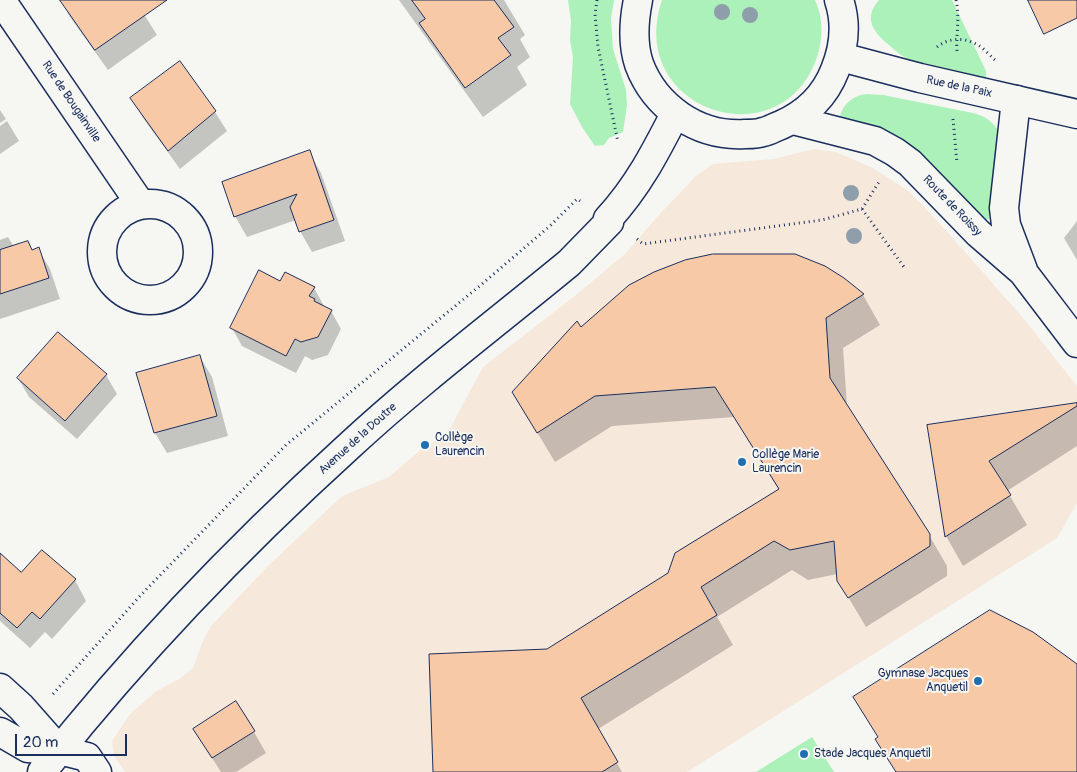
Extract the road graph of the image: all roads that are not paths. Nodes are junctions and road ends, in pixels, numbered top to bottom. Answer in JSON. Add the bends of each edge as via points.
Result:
{"nodes":[{"id":1,"x":1,"y":0,"type":"edge"},
{"id":2,"x":638,"y":0,"type":"edge"},
{"id":3,"x":839,"y":0,"type":"edge"},
{"id":4,"x":841,"y":57,"type":"junction"},
{"id":5,"x":1016,"y":100,"type":"junction"},
{"id":6,"x":675,"y":114,"type":"junction"},
{"id":7,"x":1077,"y":114,"type":"edge"},
{"id":8,"x":793,"y":120,"type":"junction"},
{"id":9,"x":141,"y":205,"type":"dead end"},
{"id":10,"x":1023,"y":272,"type":"junction"},
{"id":11,"x":1077,"y":343,"type":"edge"},
{"id":12,"x":0,"y":688,"type":"edge"},
{"id":13,"x":0,"y":732,"type":"edge"},
{"id":14,"x":59,"y":750,"type":"junction"},
{"id":15,"x":42,"y":772,"type":"edge"},
{"id":16,"x":97,"y":772,"type":"edge"}],
"edges":[{"from":1,"to":9,"type":"main road","name":"Rue de Bougainville"},
{"from":2,"to":6,"type":"main road","via":[[633,32],[639,63],[653,92]]},
{"from":3,"to":4,"type":"main road","via":[[844,33]]},
{"from":4,"to":5,"type":"main road","name":"Rue de la Paix"},
{"from":4,"to":8,"type":"main road","via":[[819,98]]},
{"from":5,"to":7,"type":"main road","name":"Rue de la Paix"},
{"from":5,"to":10,"type":"main road","via":[[1004,208],[1006,225]]},
{"from":6,"to":8,"type":"main road","via":[[702,128],[732,135],[762,133]]},
{"from":6,"to":14,"type":"main road","name":"Avenue de la Doutre","via":[[632,190],[593,240],[393,407],[304,488],[155,640]]},
{"from":8,"to":10,"type":"main road","name":"Route de Roissy","via":[[863,136],[895,152]]},
{"from":10,"to":11,"type":"main road","name":"Route de Roissy"},
{"from":12,"to":14,"type":"main road"},
{"from":13,"to":14,"type":"main road","via":[[28,748]]},
{"from":14,"to":15,"type":"main road","name":"Avenue de la Doutre"},
{"from":14,"to":16,"type":"main road","via":[[87,757]]}]}
